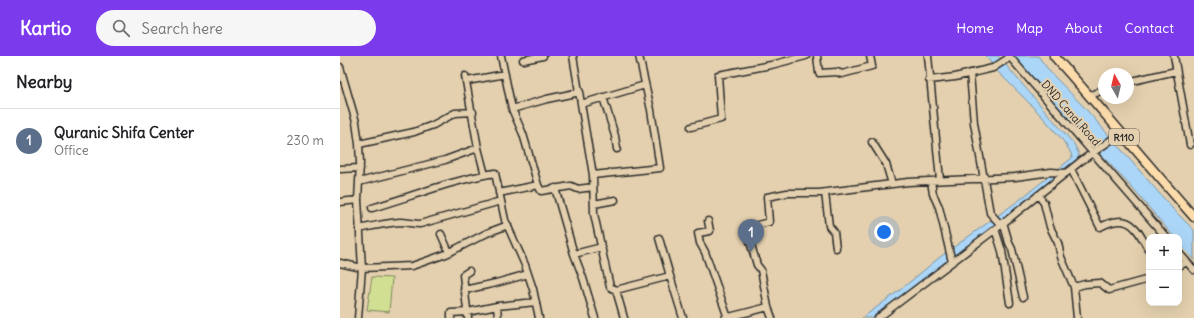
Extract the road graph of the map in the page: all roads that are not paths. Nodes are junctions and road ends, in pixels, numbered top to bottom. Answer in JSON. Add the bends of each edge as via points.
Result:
{"nodes":[{"id":1,"x":501,"y":56,"type":"edge"},
{"id":2,"x":543,"y":56,"type":"edge"},
{"id":3,"x":572,"y":56,"type":"edge"},
{"id":4,"x":638,"y":56,"type":"edge"},
{"id":5,"x":806,"y":56,"type":"edge"},
{"id":6,"x":817,"y":56,"type":"edge"},
{"id":7,"x":870,"y":56,"type":"edge"},
{"id":8,"x":928,"y":56,"type":"edge"},
{"id":9,"x":1054,"y":56,"type":"edge"},
{"id":10,"x":1174,"y":56,"type":"edge"},
{"id":11,"x":1009,"y":57,"type":"edge"},
{"id":12,"x":781,"y":59,"type":"edge"},
{"id":13,"x":524,"y":60,"type":"dead end"},
{"id":14,"x":340,"y":67,"type":"edge"},
{"id":15,"x":1176,"y":71,"type":"junction"},
{"id":16,"x":970,"y":73,"type":"junction"},
{"id":17,"x":505,"y":74,"type":"junction"},
{"id":18,"x":929,"y":80,"type":"junction"},
{"id":19,"x":1134,"y":81,"type":"edge"},
{"id":20,"x":645,"y":84,"type":"junction"},
{"id":21,"x":1098,"y":91,"type":"edge"},
{"id":22,"x":580,"y":92,"type":"junction"},
{"id":23,"x":603,"y":96,"type":"junction"},
{"id":24,"x":1090,"y":96,"type":"junction"},
{"id":25,"x":581,"y":104,"type":"junction"},
{"id":26,"x":512,"y":109,"type":"junction"},
{"id":27,"x":473,"y":112,"type":"junction"},
{"id":28,"x":691,"y":127,"type":"dead end"},
{"id":29,"x":1121,"y":133,"type":"junction"},
{"id":30,"x":872,"y":142,"type":"dead end"},
{"id":31,"x":359,"y":144,"type":"junction"},
{"id":32,"x":1190,"y":145,"type":"dead end"},
{"id":33,"x":478,"y":148,"type":"junction"},
{"id":34,"x":617,"y":149,"type":"dead end"},
{"id":35,"x":1092,"y":153,"type":"junction"},
{"id":36,"x":360,"y":168,"type":"junction"},
{"id":37,"x":340,"y":169,"type":"edge"},
{"id":38,"x":1069,"y":171,"type":"junction"},
{"id":39,"x":593,"y":174,"type":"junction"},
{"id":40,"x":484,"y":175,"type":"junction"},
{"id":41,"x":984,"y":178,"type":"junction"},
{"id":42,"x":940,"y":180,"type":"junction"},
{"id":43,"x":931,"y":181,"type":"junction"},
{"id":44,"x":359,"y":182,"type":"junction"},
{"id":45,"x":892,"y":184,"type":"junction"},
{"id":46,"x":538,"y":185,"type":"junction"},
{"id":47,"x":593,"y":187,"type":"junction"},
{"id":48,"x":556,"y":188,"type":"junction"},
{"id":49,"x":499,"y":193,"type":"junction"},
{"id":50,"x":825,"y":193,"type":"junction"},
{"id":51,"x":1038,"y":195,"type":"junction"},
{"id":52,"x":358,"y":200,"type":"junction"},
{"id":53,"x":615,"y":200,"type":"dead end"},
{"id":54,"x":501,"y":201,"type":"junction"},
{"id":55,"x":340,"y":202,"type":"edge"},
{"id":56,"x":594,"y":204,"type":"junction"},
{"id":57,"x":372,"y":208,"type":"dead end"},
{"id":58,"x":1194,"y":218,"type":"edge"},
{"id":59,"x":708,"y":221,"type":"dead end"},
{"id":60,"x":508,"y":225,"type":"junction"},
{"id":61,"x":1000,"y":225,"type":"junction"},
{"id":62,"x":359,"y":230,"type":"junction"},
{"id":63,"x":441,"y":234,"type":"dead end"},
{"id":64,"x":1163,"y":234,"type":"edge"},
{"id":65,"x":659,"y":238,"type":"dead end"},
{"id":66,"x":1146,"y":246,"type":"edge"},
{"id":67,"x":602,"y":247,"type":"junction"},
{"id":68,"x":836,"y":248,"type":"dead end"},
{"id":69,"x":449,"y":252,"type":"junction"},
{"id":70,"x":574,"y":254,"type":"junction"},
{"id":71,"x":1182,"y":256,"type":"edge"},
{"id":72,"x":952,"y":262,"type":"junction"},
{"id":73,"x":1187,"y":262,"type":"junction"},
{"id":74,"x":340,"y":263,"type":"edge"},
{"id":75,"x":1182,"y":264,"type":"edge"},
{"id":76,"x":362,"y":268,"type":"junction"},
{"id":77,"x":1194,"y":270,"type":"edge"},
{"id":78,"x":469,"y":271,"type":"dead end"},
{"id":79,"x":528,"y":274,"type":"junction"},
{"id":80,"x":670,"y":276,"type":"junction"},
{"id":81,"x":1146,"y":281,"type":"edge"},
{"id":82,"x":1074,"y":287,"type":"junction"},
{"id":83,"x":464,"y":290,"type":"junction"},
{"id":84,"x":616,"y":290,"type":"junction"},
{"id":85,"x":1023,"y":297,"type":"dead end"},
{"id":86,"x":536,"y":302,"type":"junction"},
{"id":87,"x":1010,"y":302,"type":"dead end"},
{"id":88,"x":497,"y":306,"type":"junction"},
{"id":89,"x":768,"y":307,"type":"junction"},
{"id":90,"x":468,"y":315,"type":"edge"},
{"id":91,"x":358,"y":318,"type":"edge"},
{"id":92,"x":451,"y":318,"type":"edge"},
{"id":93,"x":498,"y":318,"type":"edge"},
{"id":94,"x":539,"y":318,"type":"edge"},
{"id":95,"x":595,"y":318,"type":"edge"},
{"id":96,"x":624,"y":318,"type":"edge"},
{"id":97,"x":683,"y":318,"type":"edge"},
{"id":98,"x":727,"y":318,"type":"edge"},
{"id":99,"x":772,"y":318,"type":"edge"},
{"id":100,"x":878,"y":318,"type":"edge"},
{"id":101,"x":1077,"y":318,"type":"edge"}],
"edges":[{"from":1,"to":17,"type":"street"},
{"from":2,"to":13,"type":"street"},
{"from":3,"to":22,"type":"street"},
{"from":4,"to":20,"type":"street"},
{"from":5,"to":12,"type":"street"},
{"from":6,"to":7,"type":"street","via":[[819,73],[842,74],[872,66]]},
{"from":8,"to":18,"type":"street"},
{"from":9,"to":24,"type":"main road","number":"R110"},
{"from":10,"to":15,"type":"street"},
{"from":11,"to":16,"type":"street","via":[[994,68]]},
{"from":11,"to":35,"type":"street","name":"DND Canal Road"},
{"from":12,"to":28,"type":"street","via":[[771,65],[718,75],[721,119]]},
{"from":14,"to":31,"type":"street","via":[[356,122]]},
{"from":15,"to":19,"type":"street"},
{"from":15,"to":32,"type":"street"},
{"from":16,"to":18,"type":"street"},
{"from":16,"to":41,"type":"street","via":[[974,123]]},
{"from":17,"to":26,"type":"street"},
{"from":17,"to":27,"type":"street","via":[[466,79]]},
{"from":18,"to":42,"type":"street"},
{"from":20,"to":23,"type":"street"},
{"from":20,"to":39,"type":"street","via":[[660,168]]},
{"from":21,"to":24,"type":"street"},
{"from":22,"to":25,"type":"street"},
{"from":22,"to":26,"type":"street"},
{"from":23,"to":25,"type":"street"},
{"from":23,"to":34,"type":"street"},
{"from":24,"to":29,"type":"main road","number":"R110"},
{"from":25,"to":39,"type":"street"},
{"from":26,"to":46,"type":"street","via":[[523,134]]},
{"from":27,"to":31,"type":"street","via":[[455,114],[414,132]]},
{"from":27,"to":33,"type":"street"},
{"from":29,"to":35,"type":"street"},
{"from":29,"to":58,"type":"main road","number":"R110"},
{"from":30,"to":45,"type":"street","via":[[886,164]]},
{"from":31,"to":36,"type":"street"},
{"from":33,"to":40,"type":"street"},
{"from":33,"to":44,"type":"street","via":[[445,160]]},
{"from":35,"to":38,"type":"street"},
{"from":35,"to":64,"type":"street","name":"DND Canal Road"},
{"from":36,"to":37,"type":"street"},
{"from":36,"to":44,"type":"street"},
{"from":38,"to":41,"type":"street"},
{"from":38,"to":51,"type":"street"},
{"from":38,"to":66,"type":"street","via":[[1100,226],[1112,221],[1124,221],[1135,228]]},
{"from":39,"to":47,"type":"street"},
{"from":40,"to":49,"type":"street","via":[[495,173]]},
{"from":40,"to":57,"type":"street"},
{"from":41,"to":42,"type":"street"},
{"from":41,"to":61,"type":"street","via":[[990,213]]},
{"from":42,"to":43,"type":"street"},
{"from":43,"to":45,"type":"street"},
{"from":43,"to":72,"type":"street"},
{"from":44,"to":52,"type":"street"},
{"from":45,"to":50,"type":"street"},
{"from":46,"to":48,"type":"street","via":[[541,191]]},
{"from":46,"to":49,"type":"street"},
{"from":47,"to":48,"type":"street"},
{"from":47,"to":56,"type":"street"},
{"from":48,"to":70,"type":"street"},
{"from":49,"to":54,"type":"street"},
{"from":50,"to":68,"type":"street","via":[[829,226],[834,232]]},
{"from":50,"to":89,"type":"street","via":[[786,193],[767,197],[769,222],[746,228],[757,265],[761,270]]},
{"from":51,"to":61,"type":"street"},
{"from":51,"to":82,"type":"street","via":[[1044,203],[1050,227]]},
{"from":52,"to":55,"type":"street"},
{"from":52,"to":62,"type":"street"},
{"from":53,"to":56,"type":"street"},
{"from":54,"to":60,"type":"street"},
{"from":54,"to":62,"type":"street","via":[[420,224],[388,223]]},
{"from":56,"to":67,"type":"street"},
{"from":59,"to":98,"type":"street","via":[[710,232],[698,233]]},
{"from":60,"to":69,"type":"street"},
{"from":60,"to":79,"type":"street"},
{"from":61,"to":72,"type":"street"},
{"from":61,"to":85,"type":"street","via":[[1012,249]]},
{"from":61,"to":87,"type":"street"},
{"from":62,"to":76,"type":"street"},
{"from":63,"to":69,"type":"street"},
{"from":65,"to":80,"type":"street"},
{"from":67,"to":70,"type":"street"},
{"from":67,"to":84,"type":"street","via":[[610,287]]},
{"from":69,"to":76,"type":"street","via":[[412,266]]},
{"from":70,"to":95,"type":"street"},
{"from":71,"to":73,"type":"street"},
{"from":72,"to":100,"type":"street"},
{"from":73,"to":75,"type":"street"},
{"from":73,"to":77,"type":"street"},
{"from":74,"to":76,"type":"street"},
{"from":76,"to":91,"type":"street"},
{"from":78,"to":83,"type":"street","via":[[463,275]]},
{"from":79,"to":83,"type":"street"},
{"from":79,"to":86,"type":"street"},
{"from":80,"to":84,"type":"street"},
{"from":80,"to":97,"type":"street"},
{"from":81,"to":82,"type":"street","via":[[1109,290],[1100,283]]},
{"from":82,"to":101,"type":"street"},
{"from":83,"to":90,"type":"street"},
{"from":84,"to":96,"type":"street"},
{"from":86,"to":88,"type":"street"},
{"from":86,"to":94,"type":"street"},
{"from":88,"to":90,"type":"street"},
{"from":88,"to":93,"type":"street"},
{"from":89,"to":98,"type":"street"},
{"from":89,"to":99,"type":"street"},
{"from":90,"to":92,"type":"street","via":[[451,313]]}]}
